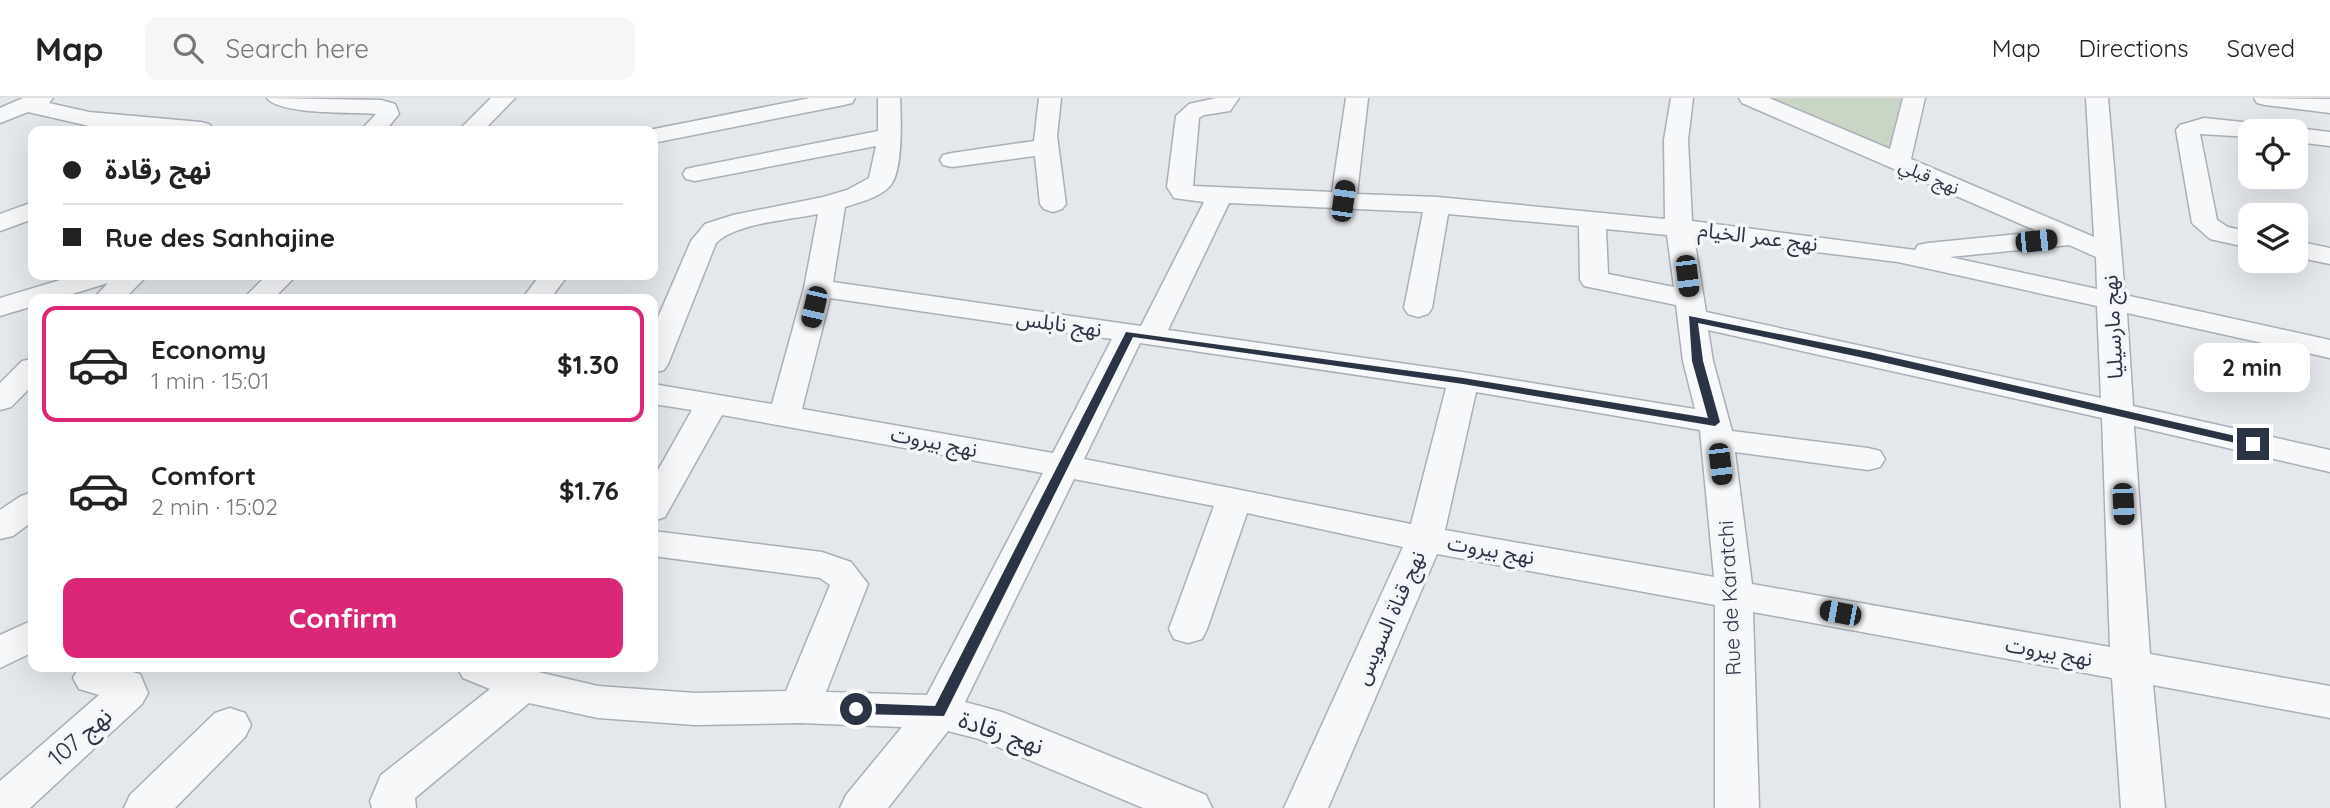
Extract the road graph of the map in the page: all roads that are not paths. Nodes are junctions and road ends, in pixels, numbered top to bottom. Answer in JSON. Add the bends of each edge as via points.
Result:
{"nodes":[{"id":1,"x":278,"y":98,"type":"edge"},
{"id":2,"x":845,"y":98,"type":"edge"},
{"id":3,"x":889,"y":98,"type":"edge"},
{"id":4,"x":1228,"y":98,"type":"edge"},
{"id":5,"x":1357,"y":98,"type":"edge"},
{"id":6,"x":1682,"y":98,"type":"edge"},
{"id":7,"x":1750,"y":98,"type":"edge"},
{"id":8,"x":1914,"y":98,"type":"edge"},
{"id":9,"x":2097,"y":98,"type":"edge"},
{"id":10,"x":2265,"y":98,"type":"edge"},
{"id":11,"x":507,"y":99,"type":"edge"},
{"id":12,"x":34,"y":102,"type":"edge"},
{"id":13,"x":1049,"y":102,"type":"edge"},
{"id":14,"x":2330,"y":106,"type":"edge"},
{"id":15,"x":0,"y":116,"type":"edge"},
{"id":16,"x":167,"y":126,"type":"edge"},
{"id":17,"x":377,"y":126,"type":"edge"},
{"id":18,"x":476,"y":126,"type":"edge"},
{"id":19,"x":2238,"y":129,"type":"edge"},
{"id":20,"x":658,"y":135,"type":"edge"},
{"id":21,"x":890,"y":136,"type":"junction"},
{"id":22,"x":2308,"y":136,"type":"edge"},
{"id":23,"x":2330,"y":139,"type":"edge"},
{"id":24,"x":1046,"y":147,"type":"junction"},
{"id":25,"x":953,"y":160,"type":"dead end"},
{"id":26,"x":1898,"y":164,"type":"junction"},
{"id":27,"x":695,"y":174,"type":"dead end"},
{"id":28,"x":1220,"y":197,"type":"junction"},
{"id":29,"x":833,"y":201,"type":"junction"},
{"id":30,"x":1343,"y":201,"type":"junction"},
{"id":31,"x":1053,"y":204,"type":"dead end"},
{"id":32,"x":1437,"y":205,"type":"junction"},
{"id":33,"x":28,"y":211,"type":"edge"},
{"id":34,"x":1592,"y":220,"type":"junction"},
{"id":35,"x":0,"y":223,"type":"edge"},
{"id":36,"x":1681,"y":228,"type":"junction"},
{"id":37,"x":2238,"y":237,"type":"edge"},
{"id":38,"x":2071,"y":238,"type":"junction"},
{"id":39,"x":2308,"y":251,"type":"edge"},
{"id":40,"x":2109,"y":253,"type":"junction"},
{"id":41,"x":1898,"y":254,"type":"junction"},
{"id":42,"x":2330,"y":256,"type":"edge"},
{"id":43,"x":89,"y":280,"type":"edge"},
{"id":44,"x":128,"y":280,"type":"edge"},
{"id":45,"x":278,"y":280,"type":"edge"},
{"id":46,"x":818,"y":288,"type":"junction"},
{"id":47,"x":43,"y":294,"type":"edge"},
{"id":48,"x":113,"y":294,"type":"edge"},
{"id":49,"x":263,"y":294,"type":"edge"},
{"id":50,"x":28,"y":299,"type":"edge"},
{"id":51,"x":2110,"y":302,"type":"junction"},
{"id":52,"x":0,"y":307,"type":"edge"},
{"id":53,"x":1418,"y":308,"type":"dead end"},
{"id":54,"x":1691,"y":309,"type":"junction"},
{"id":55,"x":1140,"y":335,"type":"junction"},
{"id":56,"x":2330,"y":349,"type":"edge"},
{"id":57,"x":658,"y":352,"type":"edge"},
{"id":58,"x":21,"y":370,"type":"edge"},
{"id":59,"x":1463,"y":381,"type":"junction"},
{"id":60,"x":658,"y":395,"type":"edge"},
{"id":61,"x":0,"y":400,"type":"edge"},
{"id":62,"x":712,"y":404,"type":"junction"},
{"id":63,"x":2118,"y":413,"type":"junction"},
{"id":64,"x":785,"y":415,"type":"junction"},
{"id":65,"x":1716,"y":430,"type":"junction"},
{"id":66,"x":1868,"y":459,"type":"dead end"},
{"id":67,"x":2330,"y":461,"type":"edge"},
{"id":68,"x":1061,"y":466,"type":"junction"},
{"id":69,"x":1234,"y":499,"type":"junction"},
{"id":70,"x":658,"y":500,"type":"edge"},
{"id":71,"x":28,"y":507,"type":"edge"},
{"id":72,"x":0,"y":527,"type":"edge"},
{"id":73,"x":1425,"y":538,"type":"junction"},
{"id":74,"x":658,"y":545,"type":"edge"},
{"id":75,"x":1734,"y":593,"type":"junction"},
{"id":76,"x":1188,"y":629,"type":"dead end"},
{"id":77,"x":28,"y":637,"type":"edge"},
{"id":78,"x":0,"y":653,"type":"edge"},
{"id":79,"x":2131,"y":667,"type":"junction"},
{"id":80,"x":488,"y":672,"type":"edge"},
{"id":81,"x":93,"y":678,"type":"dead end"},
{"id":82,"x":522,"y":687,"type":"junction"},
{"id":83,"x":2330,"y":702,"type":"edge"},
{"id":84,"x":800,"y":707,"type":"junction"},
{"id":85,"x":939,"y":712,"type":"junction"},
{"id":86,"x":230,"y":725,"type":"dead end"},
{"id":87,"x":0,"y":808,"type":"edge"},
{"id":88,"x":146,"y":808,"type":"edge"},
{"id":89,"x":394,"y":808,"type":"edge"},
{"id":90,"x":862,"y":808,"type":"edge"},
{"id":91,"x":1190,"y":808,"type":"edge"},
{"id":92,"x":1306,"y":808,"type":"edge"},
{"id":93,"x":1737,"y":808,"type":"edge"},
{"id":94,"x":2143,"y":808,"type":"edge"}],
"edges":[{"from":1,"to":17,"type":"street","via":[[387,109]]},
{"from":2,"to":20,"type":"street"},
{"from":3,"to":21,"type":"street"},
{"from":4,"to":28,"type":"street","name":"نهج عمر الخيام","via":[[1222,106],[1197,109],[1188,116],[1180,187],[1186,194]]},
{"from":5,"to":30,"type":"street"},
{"from":6,"to":36,"type":"street","name":"Rue de Karatchi","via":[[1676,140],[1676,204]]},
{"from":7,"to":26,"type":"street","name":"نهج قبلي"},
{"from":8,"to":26,"type":"street"},
{"from":9,"to":40,"type":"street","name":"نهج مارسيليا"},
{"from":10,"to":14,"type":"street"},
{"from":11,"to":18,"type":"street"},
{"from":12,"to":15,"type":"street"},
{"from":12,"to":16,"type":"street","via":[[89,119]]},
{"from":13,"to":24,"type":"street"},
{"from":19,"to":37,"type":"street","via":[[2204,125],[2188,130],[2205,223],[2218,233]]},
{"from":21,"to":27,"type":"street"},
{"from":21,"to":29,"type":"street","via":[[876,187]]},
{"from":22,"to":23,"type":"street"},
{"from":24,"to":25,"type":"street"},
{"from":24,"to":31,"type":"street"},
{"from":26,"to":38,"type":"street","name":"نهج قبلي"},
{"from":28,"to":30,"type":"street","name":"نهج عمر الخيام"},
{"from":28,"to":55,"type":"street"},
{"from":29,"to":46,"type":"street"},
{"from":29,"to":57,"type":"street","via":[[733,223],[710,234]]},
{"from":30,"to":32,"type":"street","name":"نهج عمر الخيام"},
{"from":32,"to":34,"type":"street","name":"نهج عمر الخيام"},
{"from":32,"to":53,"type":"street"},
{"from":33,"to":35,"type":"street"},
{"from":34,"to":36,"type":"street","name":"نهج عمر الخيام"},
{"from":34,"to":54,"type":"street","via":[[1594,280]]},
{"from":36,"to":41,"type":"street","name":"نهج عمر الخيام"},
{"from":36,"to":54,"type":"street","name":"Rue de Karatchi"},
{"from":38,"to":40,"type":"street","name":"نهج قبلي"},
{"from":38,"to":41,"type":"street"},
{"from":39,"to":42,"type":"street"},
{"from":40,"to":51,"type":"street","name":"نهج مارسيليا"},
{"from":41,"to":51,"type":"street","name":"نهج عمر الخيام"},
{"from":43,"to":47,"type":"street"},
{"from":44,"to":48,"type":"street"},
{"from":45,"to":49,"type":"street"},
{"from":46,"to":55,"type":"street","name":"نهج نابلس"},
{"from":46,"to":64,"type":"street"},
{"from":50,"to":52,"type":"street"},
{"from":51,"to":56,"type":"street","name":"نهج عمر الخيام"},
{"from":51,"to":63,"type":"street","name":"نهج مارسيليا"},
{"from":54,"to":63,"type":"street"},
{"from":54,"to":65,"type":"street","name":"Rue de Karatchi","via":[[1698,361]]},
{"from":55,"to":59,"type":"street","name":"نهج نابلس"},
{"from":55,"to":68,"type":"street"},
{"from":58,"to":61,"type":"street"},
{"from":59,"to":65,"type":"street","name":"نهج نابلس"},
{"from":59,"to":73,"type":"street","name":"نهج قناة السويس"},
{"from":60,"to":62,"type":"street","name":"نهج بيروت"},
{"from":62,"to":64,"type":"street","name":"نهج بيروت"},
{"from":62,"to":70,"type":"street"},
{"from":63,"to":67,"type":"street"},
{"from":63,"to":79,"type":"street","name":"نهج مارسيليا"},
{"from":64,"to":68,"type":"street","name":"نهج بيروت"},
{"from":65,"to":66,"type":"street","name":"نهج نابلس"},
{"from":65,"to":75,"type":"street","name":"Rue de Karatchi"},
{"from":68,"to":69,"type":"street","name":"نهج بيروت"},
{"from":68,"to":85,"type":"street"},
{"from":69,"to":73,"type":"street","name":"نهج بيروت"},
{"from":69,"to":76,"type":"street"},
{"from":71,"to":72,"type":"street"},
{"from":73,"to":75,"type":"street","name":"نهج بيروت"},
{"from":73,"to":92,"type":"street","name":"نهج قناة السويس"},
{"from":74,"to":84,"type":"street","via":[[822,565],[845,576],[849,584]]},
{"from":75,"to":79,"type":"street","name":"نهج بيروت"},
{"from":75,"to":93,"type":"street","name":"Rue de Karatchi"},
{"from":77,"to":78,"type":"street"},
{"from":79,"to":83,"type":"street","name":"نهج بيروت"},
{"from":79,"to":94,"type":"street","name":"نهج مارسيليا"},
{"from":80,"to":82,"type":"street","name":"نهج رقادة"},
{"from":81,"to":87,"type":"street","name":"نهج 107","via":[[126,685],[128,693]]},
{"from":82,"to":84,"type":"street","name":"نهج رقادة","via":[[644,706]]},
{"from":82,"to":89,"type":"street","via":[[396,788]]},
{"from":84,"to":85,"type":"street","name":"نهج رقادة"},
{"from":85,"to":90,"type":"street"},
{"from":85,"to":91,"type":"street","name":"نهج رقادة","via":[[988,724]]},
{"from":86,"to":88,"type":"street"}]}
